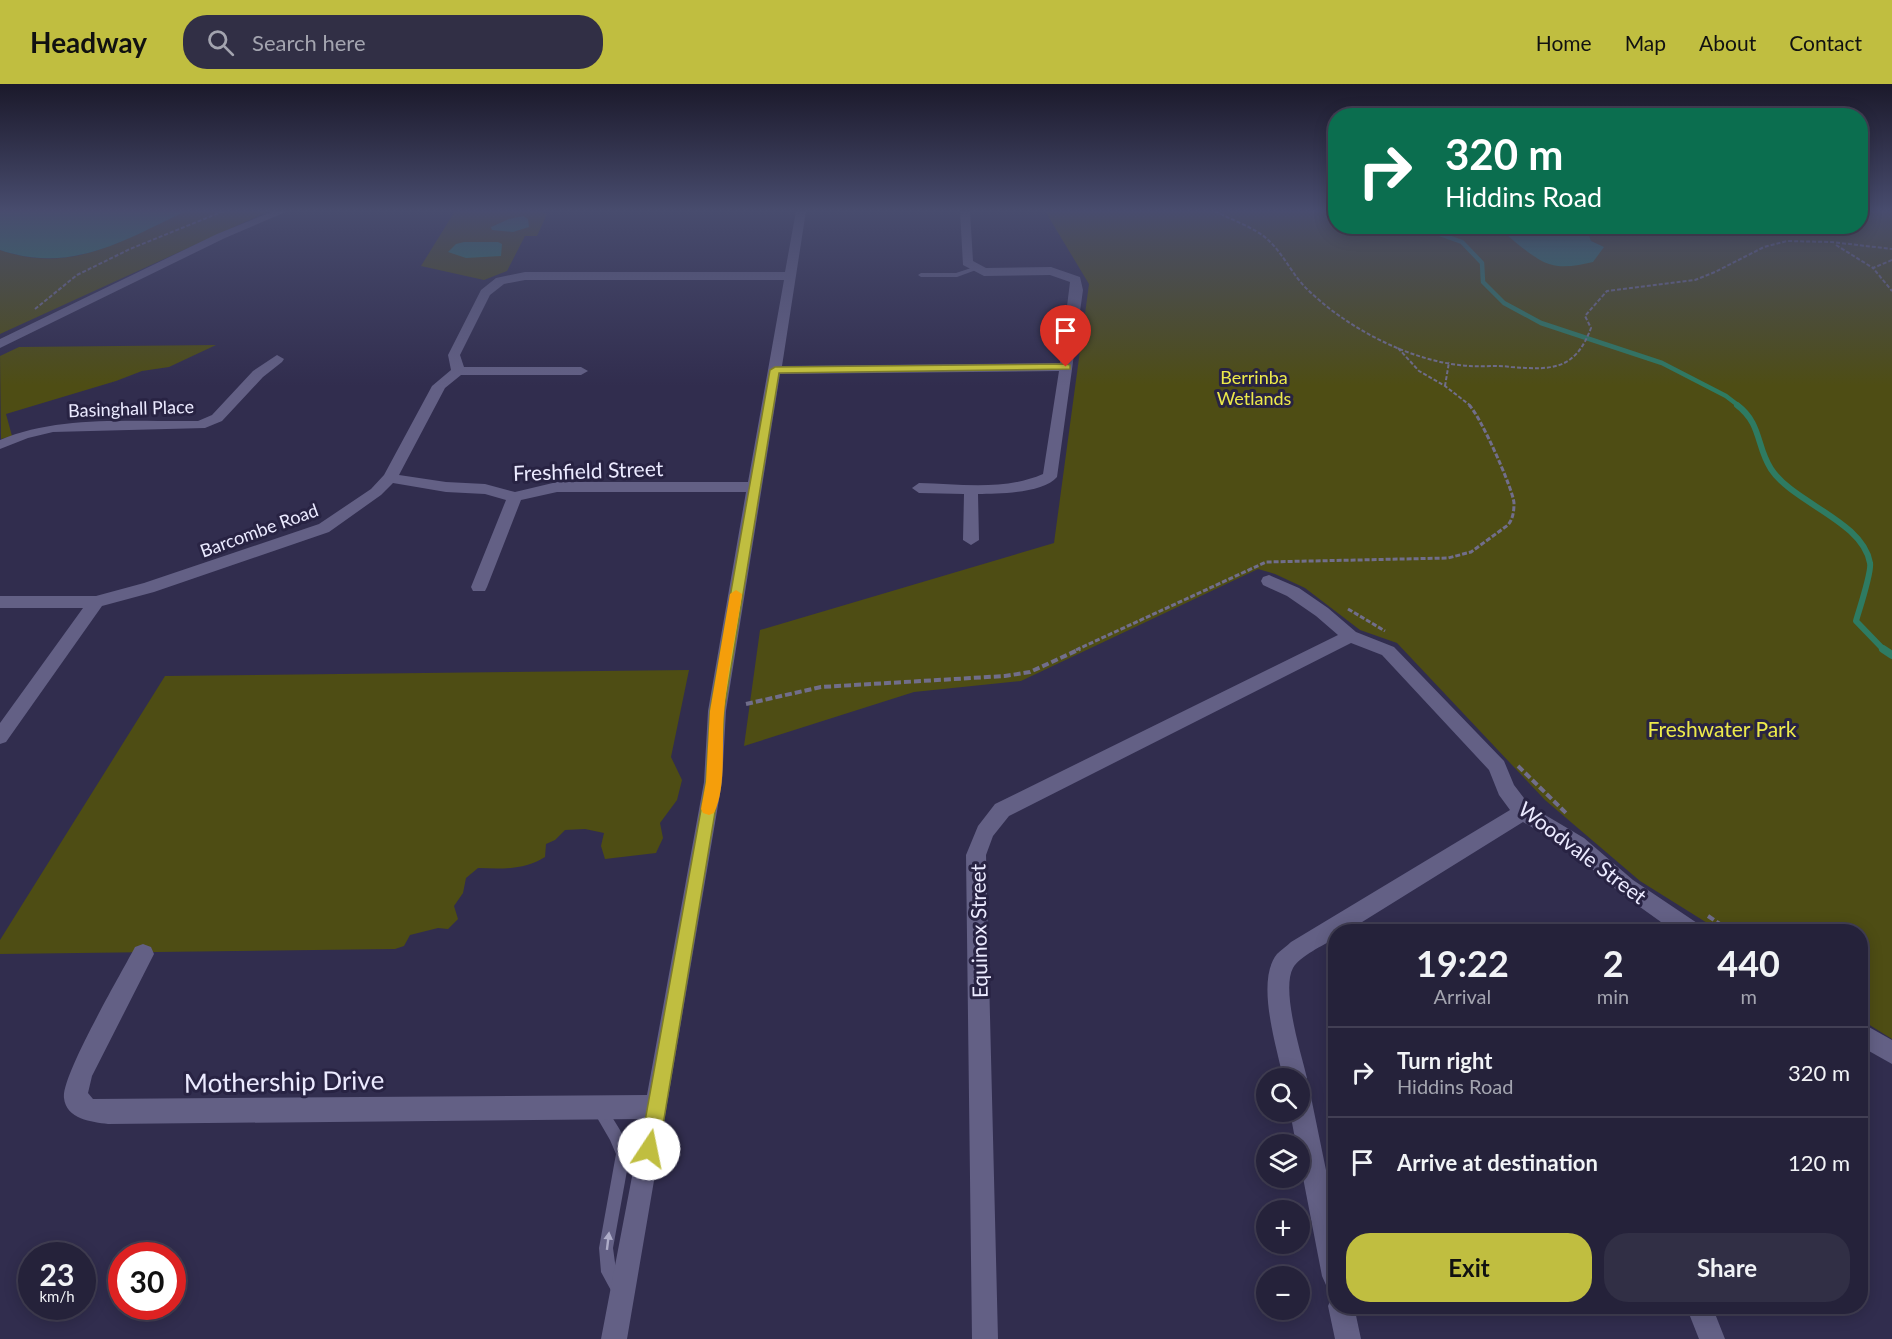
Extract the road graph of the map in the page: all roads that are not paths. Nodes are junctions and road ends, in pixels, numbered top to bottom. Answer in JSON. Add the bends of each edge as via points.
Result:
{"nodes":[{"id":1,"x":152,"y":270,"type":"edge"},
{"id":2,"x":791,"y":270,"type":"edge"},
{"id":3,"x":972,"y":270,"type":"edge"},
{"id":4,"x":976,"y":270,"type":"edge"},
{"id":5,"x":921,"y":275,"type":"dead end"},
{"id":6,"x":790,"y":276,"type":"junction"},
{"id":7,"x":0,"y":344,"type":"edge"},
{"id":8,"x":277,"y":359,"type":"dead end"},
{"id":9,"x":1066,"y":367,"type":"junction"},
{"id":10,"x":581,"y":370,"type":"dead end"},
{"id":11,"x":775,"y":370,"type":"junction"},
{"id":12,"x":458,"y":372,"type":"junction"},
{"id":13,"x":0,"y":446,"type":"edge"},
{"id":14,"x":390,"y":478,"type":"junction"},
{"id":15,"x":753,"y":487,"type":"junction"},
{"id":16,"x":920,"y":488,"type":"dead end"},
{"id":17,"x":970,"y":488,"type":"junction"},
{"id":18,"x":515,"y":497,"type":"junction"},
{"id":19,"x":971,"y":540,"type":"dead end"},
{"id":20,"x":1269,"y":580,"type":"dead end"},
{"id":21,"x":479,"y":587,"type":"dead end"},
{"id":22,"x":0,"y":602,"type":"edge"},
{"id":23,"x":96,"y":602,"type":"junction"},
{"id":24,"x":1350,"y":636,"type":"junction"},
{"id":25,"x":0,"y":738,"type":"edge"},
{"id":26,"x":1523,"y":812,"type":"junction"},
{"id":27,"x":1340,"y":924,"type":"edge"},
{"id":28,"x":1681,"y":924,"type":"edge"},
{"id":29,"x":1328,"y":931,"type":"edge"},
{"id":30,"x":143,"y":954,"type":"dead end"},
{"id":31,"x":1868,"y":1038,"type":"edge"},
{"id":32,"x":1892,"y":1053,"type":"edge"},
{"id":33,"x":1293,"y":1068,"type":"edge"},
{"id":34,"x":657,"y":1107,"type":"junction"},
{"id":35,"x":598,"y":1108,"type":"junction"},
{"id":36,"x":1304,"y":1122,"type":"edge"},
{"id":37,"x":1328,"y":1241,"type":"edge"},
{"id":38,"x":622,"y":1296,"type":"junction"},
{"id":39,"x":1343,"y":1314,"type":"edge"},
{"id":40,"x":1702,"y":1314,"type":"edge"},
{"id":41,"x":614,"y":1339,"type":"edge"},
{"id":42,"x":985,"y":1339,"type":"edge"},
{"id":43,"x":1348,"y":1339,"type":"edge"},
{"id":44,"x":1712,"y":1339,"type":"edge"}],
"edges":[{"from":1,"to":7,"type":"street"},
{"from":2,"to":6,"type":"street"},
{"from":3,"to":5,"type":"lane","via":[[957,275]]},
{"from":4,"to":9,"type":"street","via":[[1051,271],[1076,280]]},
{"from":6,"to":11,"type":"street"},
{"from":6,"to":12,"type":"street","via":[[525,276],[500,281],[485,293],[454,355]]},
{"from":8,"to":13,"type":"street","name":"Basinghall Place","via":[[217,418],[200,425],[53,428],[23,435]]},
{"from":9,"to":11,"type":"street"},
{"from":9,"to":17,"type":"street","via":[[1050,477],[1036,485],[1016,488]]},
{"from":10,"to":12,"type":"street"},
{"from":11,"to":15,"type":"street"},
{"from":12,"to":14,"type":"street","name":"Barcombe Road","via":[[439,386]]},
{"from":14,"to":18,"type":"street","name":"Freshfield Street","via":[[484,489]]},
{"from":14,"to":23,"type":"street","name":"Barcombe Road","via":[[324,528]]},
{"from":15,"to":18,"type":"street","name":"Freshfield Street","via":[[557,488]]},
{"from":15,"to":34,"type":"street","via":[[717,711],[713,782]]},
{"from":16,"to":17,"type":"street"},
{"from":17,"to":19,"type":"street"},
{"from":18,"to":21,"type":"street"},
{"from":20,"to":24,"type":"street","name":"Woodvale Street","via":[[1312,605]]},
{"from":22,"to":23,"type":"street","name":"Barcombe Road"},
{"from":23,"to":25,"type":"street"},
{"from":24,"to":26,"type":"street","name":"Woodvale Street","via":[[1388,651],[1497,766],[1506,789]]},
{"from":24,"to":42,"type":"street","name":"Equinox Street","via":[[1002,810],[985,832],[976,855]]},
{"from":26,"to":27,"type":"street"},
{"from":26,"to":28,"type":"street","name":"Woodvale Street","via":[[1577,844],[1626,886]]},
{"from":29,"to":33,"type":"street","via":[[1284,962],[1277,988]]},
{"from":30,"to":35,"type":"street","name":"Mothership Drive","via":[[81,1073],[75,1097],[87,1110]]},
{"from":31,"to":32,"type":"street"},
{"from":34,"to":35,"type":"street","name":"Mothership Drive"},
{"from":34,"to":38,"type":"street"},
{"from":38,"to":35,"type":"lane","one_way":true,"via":[[609,1272],[606,1248],[622,1154]]},
{"from":36,"to":37,"type":"street"},
{"from":38,"to":41,"type":"street"},
{"from":39,"to":43,"type":"street"},
{"from":40,"to":44,"type":"street"}]}
